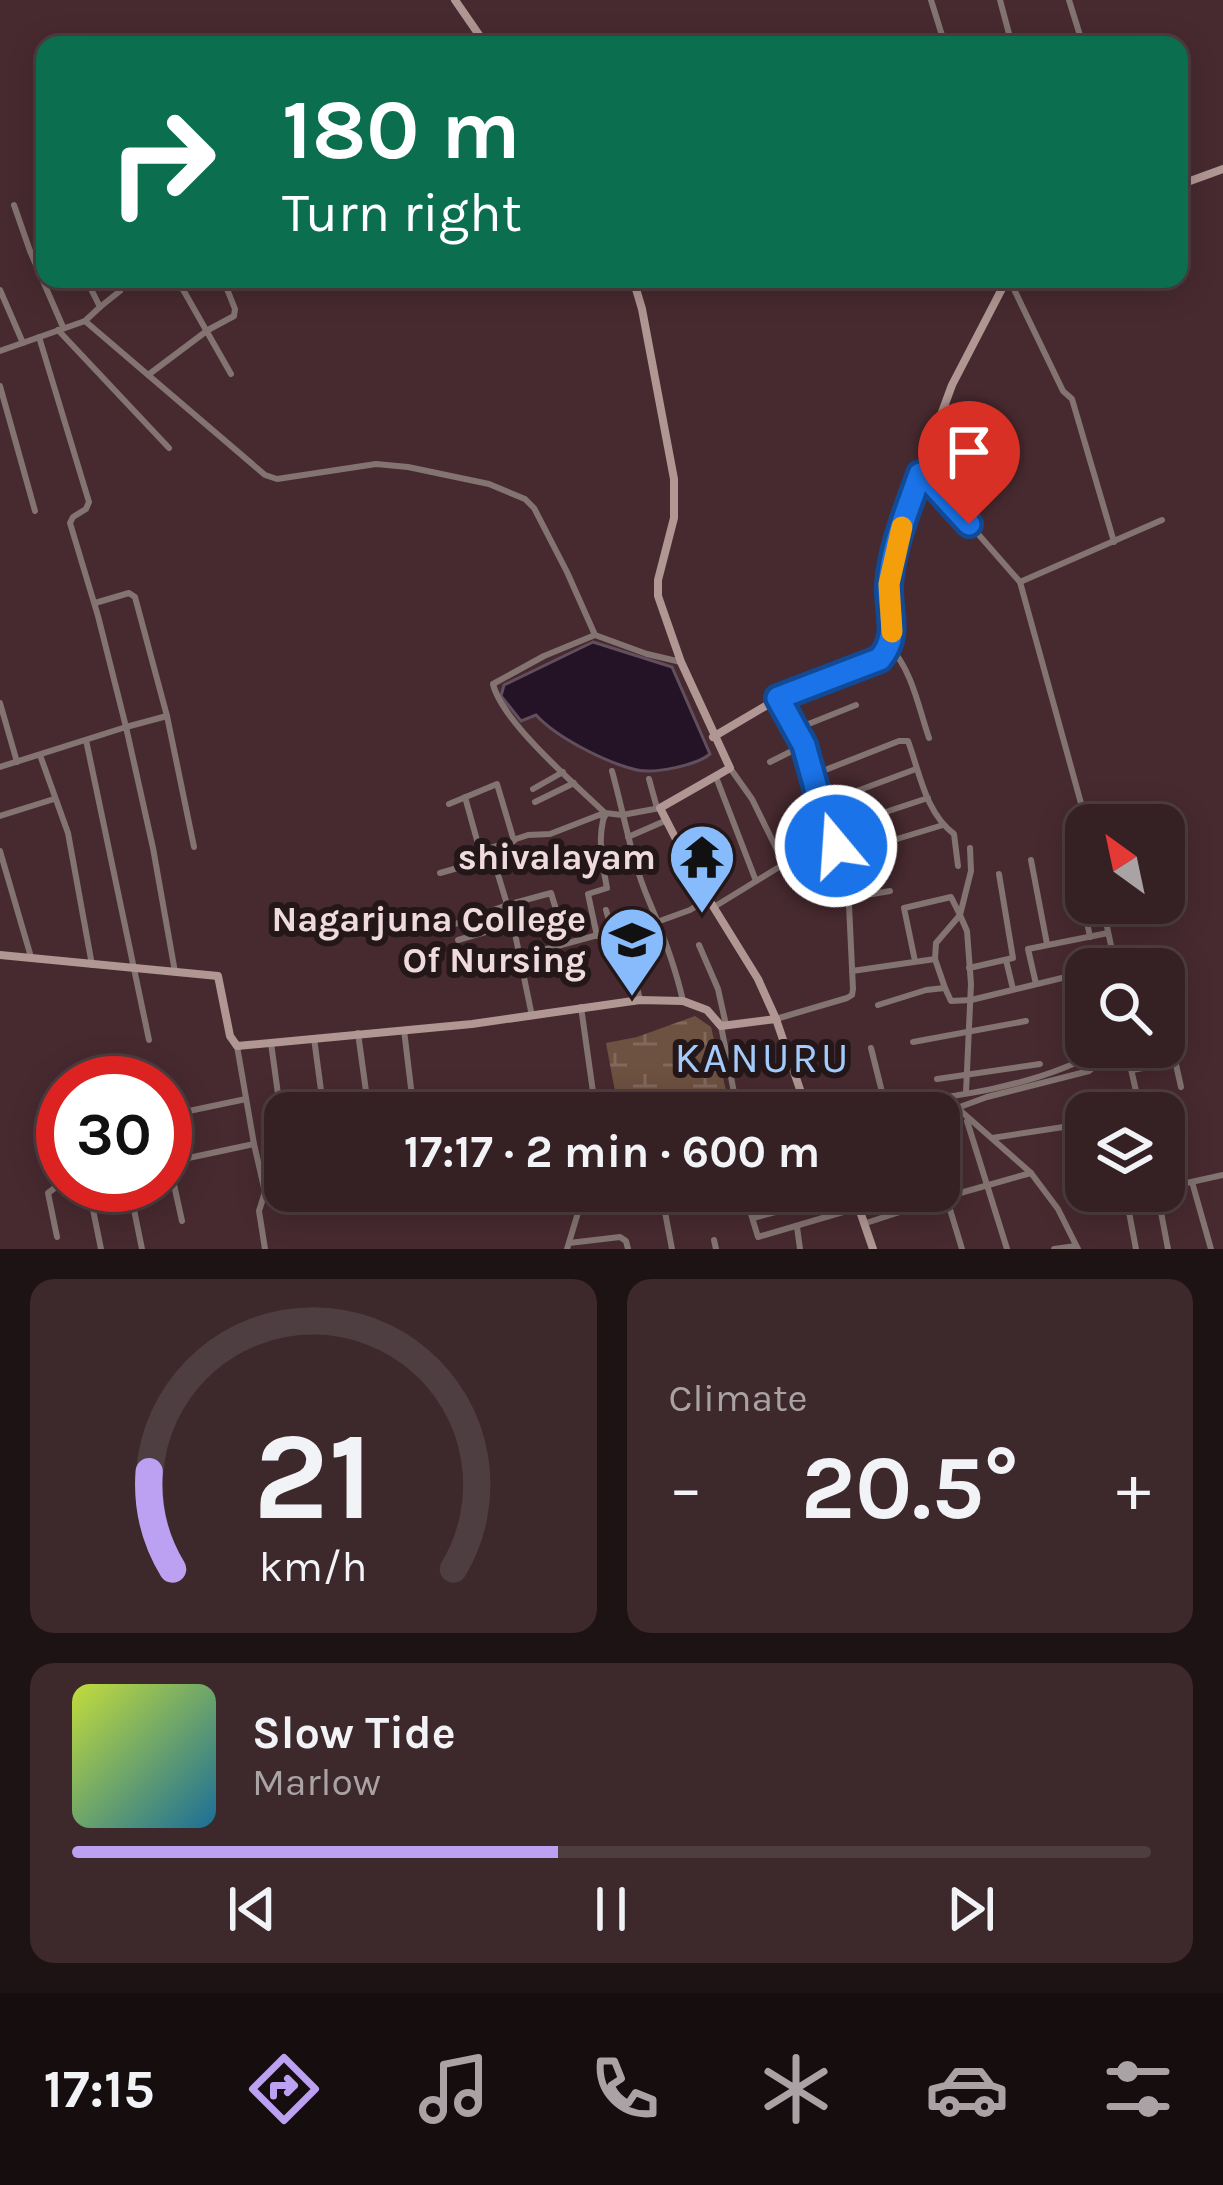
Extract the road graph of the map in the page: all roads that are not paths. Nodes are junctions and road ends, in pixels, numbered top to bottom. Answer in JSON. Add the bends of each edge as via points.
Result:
{"nodes":[{"id":1,"x":454,"y":0,"type":"edge"},
{"id":2,"x":931,"y":0,"type":"edge"},
{"id":3,"x":1000,"y":0,"type":"edge"},
{"id":4,"x":1069,"y":0,"type":"edge"},
{"id":5,"x":480,"y":36,"type":"edge"},
{"id":6,"x":942,"y":36,"type":"edge"},
{"id":7,"x":1010,"y":36,"type":"edge"},
{"id":8,"x":1080,"y":36,"type":"edge"},
{"id":9,"x":1223,"y":169,"type":"edge"},
{"id":10,"x":1188,"y":182,"type":"edge"},
{"id":11,"x":14,"y":205,"type":"dead end"},
{"id":12,"x":36,"y":266,"type":"edge"},
{"id":13,"x":44,"y":288,"type":"edge"},
{"id":14,"x":90,"y":288,"type":"edge"},
{"id":15,"x":182,"y":288,"type":"edge"},
{"id":16,"x":226,"y":288,"type":"edge"},
{"id":17,"x":636,"y":288,"type":"edge"},
{"id":18,"x":1003,"y":288,"type":"edge"},
{"id":19,"x":1012,"y":288,"type":"edge"},
{"id":20,"x":0,"y":290,"type":"edge"},
{"id":21,"x":120,"y":291,"type":"dead end"},
{"id":22,"x":100,"y":307,"type":"junction"},
{"id":23,"x":85,"y":321,"type":"junction"},
{"id":24,"x":60,"y":329,"type":"junction"},
{"id":25,"x":206,"y":331,"type":"junction"},
{"id":26,"x":39,"y":337,"type":"junction"},
{"id":27,"x":23,"y":343,"type":"junction"},
{"id":28,"x":0,"y":351,"type":"edge"},
{"id":29,"x":231,"y":374,"type":"dead end"},
{"id":30,"x":148,"y":376,"type":"junction"},
{"id":31,"x":0,"y":386,"type":"edge"},
{"id":32,"x":169,"y":448,"type":"dead end"},
{"id":33,"x":920,"y":474,"type":"junction"},
{"id":34,"x":35,"y":512,"type":"dead end"},
{"id":35,"x":1162,"y":520,"type":"dead end"},
{"id":36,"x":1114,"y":542,"type":"junction"},
{"id":37,"x":1020,"y":582,"type":"junction"},
{"id":38,"x":94,"y":603,"type":"junction"},
{"id":39,"x":595,"y":635,"type":"junction"},
{"id":40,"x":890,"y":647,"type":"junction"},
{"id":41,"x":681,"y":662,"type":"junction"},
{"id":42,"x":778,"y":698,"type":"junction"},
{"id":43,"x":0,"y":703,"type":"edge"},
{"id":44,"x":856,"y":705,"type":"dead end"},
{"id":45,"x":166,"y":716,"type":"junction"},
{"id":46,"x":126,"y":727,"type":"junction"},
{"id":47,"x":796,"y":729,"type":"junction"},
{"id":48,"x":713,"y":737,"type":"junction"},
{"id":49,"x":929,"y":739,"type":"dead end"},
{"id":50,"x":86,"y":740,"type":"junction"},
{"id":51,"x":804,"y":745,"type":"junction"},
{"id":52,"x":40,"y":755,"type":"junction"},
{"id":53,"x":16,"y":762,"type":"junction"},
{"id":54,"x":770,"y":762,"type":"dead end"},
{"id":55,"x":0,"y":767,"type":"edge"},
{"id":56,"x":730,"y":768,"type":"junction"},
{"id":57,"x":916,"y":769,"type":"junction"},
{"id":58,"x":612,"y":771,"type":"dead end"},
{"id":59,"x":563,"y":772,"type":"junction"},
{"id":60,"x":814,"y":774,"type":"junction"},
{"id":61,"x":716,"y":776,"type":"junction"},
{"id":62,"x":649,"y":779,"type":"dead end"},
{"id":63,"x":574,"y":782,"type":"junction"},
{"id":64,"x":532,"y":788,"type":"dead end"},
{"id":65,"x":465,"y":797,"type":"junction"},
{"id":66,"x":928,"y":798,"type":"junction"},
{"id":67,"x":54,"y":799,"type":"junction"},
{"id":68,"x":535,"y":802,"type":"dead end"},
{"id":69,"x":449,"y":804,"type":"dead end"},
{"id":70,"x":822,"y":804,"type":"junction"},
{"id":71,"x":1081,"y":804,"type":"edge"},
{"id":72,"x":658,"y":808,"type":"junction"},
{"id":73,"x":620,"y":814,"type":"junction"},
{"id":74,"x":0,"y":816,"type":"edge"},
{"id":75,"x":604,"y":817,"type":"junction"},
{"id":76,"x":667,"y":820,"type":"junction"},
{"id":77,"x":943,"y":825,"type":"junction"},
{"id":78,"x":828,"y":831,"type":"junction"},
{"id":79,"x":628,"y":837,"type":"junction"},
{"id":80,"x":513,"y":840,"type":"junction"},
{"id":81,"x":836,"y":846,"type":"junction"},
{"id":82,"x":194,"y":847,"type":"dead end"},
{"id":83,"x":970,"y":848,"type":"dead end"},
{"id":84,"x":0,"y":851,"type":"edge"},
{"id":85,"x":492,"y":853,"type":"junction"},
{"id":86,"x":841,"y":856,"type":"junction"},
{"id":87,"x":1030,"y":860,"type":"dead end"},
{"id":88,"x":784,"y":864,"type":"junction"},
{"id":89,"x":958,"y":866,"type":"dead end"},
{"id":90,"x":440,"y":873,"type":"dead end"},
{"id":91,"x":999,"y":874,"type":"dead end"},
{"id":92,"x":885,"y":875,"type":"dead end"},
{"id":93,"x":756,"y":881,"type":"junction"},
{"id":94,"x":848,"y":884,"type":"junction"},
{"id":95,"x":890,"y":891,"type":"dead end"},
{"id":96,"x":849,"y":898,"type":"junction"},
{"id":97,"x":712,"y":903,"type":"junction"},
{"id":98,"x":508,"y":905,"type":"junction"},
{"id":99,"x":606,"y":910,"type":"dead end"},
{"id":100,"x":960,"y":914,"type":"junction"},
{"id":101,"x":659,"y":920,"type":"junction"},
{"id":102,"x":455,"y":924,"type":"dead end"},
{"id":103,"x":513,"y":924,"type":"junction"},
{"id":104,"x":1096,"y":924,"type":"edge"},
{"id":105,"x":1100,"y":924,"type":"edge"},
{"id":106,"x":623,"y":932,"type":"junction"},
{"id":107,"x":613,"y":934,"type":"junction"},
{"id":108,"x":597,"y":935,"type":"junction"},
{"id":109,"x":1099,"y":935,"type":"junction"},
{"id":110,"x":458,"y":940,"type":"dead end"},
{"id":111,"x":566,"y":944,"type":"junction"},
{"id":112,"x":1047,"y":944,"type":"junction"},
{"id":113,"x":699,"y":945,"type":"dead end"},
{"id":114,"x":1106,"y":948,"type":"edge"},
{"id":115,"x":0,"y":955,"type":"edge"},
{"id":116,"x":1029,"y":955,"type":"junction"},
{"id":117,"x":520,"y":957,"type":"junction"},
{"id":118,"x":32,"y":958,"type":"junction"},
{"id":119,"x":935,"y":959,"type":"junction"},
{"id":120,"x":1010,"y":959,"type":"junction"},
{"id":121,"x":915,"y":961,"type":"junction"},
{"id":122,"x":92,"y":964,"type":"junction"},
{"id":123,"x":969,"y":968,"type":"junction"},
{"id":124,"x":132,"y":970,"type":"junction"},
{"id":125,"x":466,"y":971,"type":"dead end"},
{"id":126,"x":852,"y":971,"type":"junction"},
{"id":127,"x":175,"y":972,"type":"junction"},
{"id":128,"x":1062,"y":978,"type":"dead end"},
{"id":129,"x":1036,"y":984,"type":"junction"},
{"id":130,"x":945,"y":988,"type":"junction"},
{"id":131,"x":1013,"y":989,"type":"junction"},
{"id":132,"x":640,"y":1000,"type":"junction"},
{"id":133,"x":971,"y":1000,"type":"junction"},
{"id":134,"x":683,"y":1001,"type":"junction"},
{"id":135,"x":878,"y":1005,"type":"dead end"},
{"id":136,"x":581,"y":1007,"type":"junction"},
{"id":137,"x":532,"y":1016,"type":"junction"},
{"id":138,"x":776,"y":1019,"type":"junction"},
{"id":139,"x":1026,"y":1022,"type":"dead end"},
{"id":140,"x":723,"y":1025,"type":"junction"},
{"id":141,"x":404,"y":1030,"type":"junction"},
{"id":142,"x":969,"y":1032,"type":"junction"},
{"id":143,"x":358,"y":1033,"type":"junction"},
{"id":144,"x":314,"y":1038,"type":"junction"},
{"id":145,"x":148,"y":1040,"type":"dead end"},
{"id":146,"x":913,"y":1042,"type":"dead end"},
{"id":147,"x":271,"y":1043,"type":"junction"},
{"id":148,"x":237,"y":1046,"type":"junction"},
{"id":149,"x":871,"y":1048,"type":"dead end"},
{"id":150,"x":1040,"y":1064,"type":"dead end"},
{"id":151,"x":1067,"y":1068,"type":"edge"},
{"id":152,"x":1092,"y":1068,"type":"edge"},
{"id":153,"x":1142,"y":1068,"type":"edge"},
{"id":154,"x":1176,"y":1068,"type":"edge"},
{"id":155,"x":1132,"y":1070,"type":"joint"},
{"id":156,"x":967,"y":1074,"type":"junction"},
{"id":157,"x":937,"y":1079,"type":"dead end"},
{"id":158,"x":1180,"y":1087,"type":"dead end"},
{"id":159,"x":278,"y":1092,"type":"edge"},
{"id":160,"x":321,"y":1092,"type":"edge"},
{"id":161,"x":366,"y":1092,"type":"edge"},
{"id":162,"x":411,"y":1092,"type":"edge"},
{"id":163,"x":593,"y":1092,"type":"edge"},
{"id":164,"x":734,"y":1092,"type":"edge"},
{"id":165,"x":802,"y":1092,"type":"edge"},
{"id":166,"x":882,"y":1092,"type":"edge"},
{"id":167,"x":966,"y":1092,"type":"junction"},
{"id":168,"x":1137,"y":1092,"type":"edge"},
{"id":169,"x":960,"y":1096,"type":"edge"},
{"id":170,"x":246,"y":1100,"type":"junction"},
{"id":171,"x":960,"y":1102,"type":"edge"},
{"id":172,"x":192,"y":1111,"type":"edge"},
{"id":173,"x":960,"y":1111,"type":"edge"},
{"id":174,"x":967,"y":1118,"type":"junction"},
{"id":175,"x":1065,"y":1127,"type":"edge"},
{"id":176,"x":992,"y":1138,"type":"junction"},
{"id":177,"x":254,"y":1144,"type":"junction"},
{"id":178,"x":192,"y":1157,"type":"edge"},
{"id":179,"x":1031,"y":1173,"type":"junction"},
{"id":180,"x":264,"y":1174,"type":"edge"},
{"id":181,"x":261,"y":1175,"type":"junction"},
{"id":182,"x":1223,"y":1175,"type":"edge"},
{"id":183,"x":1192,"y":1182,"type":"junction"},
{"id":184,"x":988,"y":1184,"type":"junction"},
{"id":185,"x":1185,"y":1184,"type":"edge"},
{"id":186,"x":960,"y":1193,"type":"edge"},
{"id":187,"x":52,"y":1212,"type":"edge"},
{"id":188,"x":93,"y":1212,"type":"edge"},
{"id":189,"x":134,"y":1212,"type":"edge"},
{"id":190,"x":180,"y":1212,"type":"edge"},
{"id":191,"x":578,"y":1212,"type":"edge"},
{"id":192,"x":665,"y":1212,"type":"edge"},
{"id":193,"x":751,"y":1212,"type":"edge"},
{"id":194,"x":773,"y":1212,"type":"edge"},
{"id":195,"x":847,"y":1212,"type":"edge"},
{"id":196,"x":862,"y":1212,"type":"edge"},
{"id":197,"x":900,"y":1212,"type":"edge"},
{"id":198,"x":951,"y":1212,"type":"edge"},
{"id":199,"x":1129,"y":1212,"type":"edge"},
{"id":200,"x":1164,"y":1212,"type":"edge"},
{"id":201,"x":753,"y":1218,"type":"junction"},
{"id":202,"x":182,"y":1221,"type":"dead end"},
{"id":203,"x":866,"y":1223,"type":"junction"},
{"id":204,"x":797,"y":1227,"type":"junction"},
{"id":205,"x":57,"y":1237,"type":"dead end"},
{"id":206,"x":758,"y":1238,"type":"junction"},
{"id":207,"x":568,"y":1246,"type":"edge"},
{"id":208,"x":1077,"y":1247,"type":"edge"},
{"id":209,"x":101,"y":1249,"type":"edge"},
{"id":210,"x":142,"y":1249,"type":"edge"},
{"id":211,"x":265,"y":1249,"type":"edge"},
{"id":212,"x":628,"y":1249,"type":"edge"},
{"id":213,"x":672,"y":1249,"type":"edge"},
{"id":214,"x":760,"y":1249,"type":"edge"},
{"id":215,"x":800,"y":1249,"type":"edge"},
{"id":216,"x":873,"y":1249,"type":"edge"},
{"id":217,"x":962,"y":1249,"type":"edge"},
{"id":218,"x":1007,"y":1249,"type":"edge"},
{"id":219,"x":1054,"y":1249,"type":"edge"},
{"id":220,"x":1136,"y":1249,"type":"edge"},
{"id":221,"x":1168,"y":1249,"type":"edge"},
{"id":222,"x":1211,"y":1249,"type":"edge"}],
"edges":[{"from":1,"to":5,"type":"street"},
{"from":2,"to":6,"type":"street"},
{"from":3,"to":7,"type":"street"},
{"from":4,"to":8,"type":"street"},
{"from":9,"to":10,"type":"street"},
{"from":11,"to":12,"type":"street"},
{"from":13,"to":24,"type":"street"},
{"from":14,"to":22,"type":"street"},
{"from":15,"to":25,"type":"street"},
{"from":16,"to":25,"type":"street","via":[[235,313]]},
{"from":17,"to":41,"type":"street","via":[[674,478],[658,596]]},
{"from":18,"to":33,"type":"street","via":[[952,386]]},
{"from":19,"to":36,"type":"street","via":[[1072,399]]},
{"from":20,"to":27,"type":"street"},
{"from":21,"to":22,"type":"street"},
{"from":22,"to":23,"type":"street"},
{"from":23,"to":24,"type":"street"},
{"from":23,"to":30,"type":"street"},
{"from":24,"to":26,"type":"street"},
{"from":24,"to":32,"type":"street"},
{"from":25,"to":29,"type":"street"},
{"from":25,"to":30,"type":"street"},
{"from":26,"to":27,"type":"street"},
{"from":26,"to":38,"type":"street","via":[[88,502],[70,523]]},
{"from":27,"to":28,"type":"street"},
{"from":30,"to":39,"type":"street","via":[[277,479],[376,464],[489,484],[525,499]]},
{"from":31,"to":34,"type":"street"},
{"from":33,"to":37,"type":"street"},
{"from":33,"to":40,"type":"street","via":[[889,584]]},
{"from":35,"to":36,"type":"street"},
{"from":36,"to":37,"type":"street"},
{"from":37,"to":71,"type":"street"},
{"from":38,"to":45,"type":"street","via":[[134,596]]},
{"from":38,"to":46,"type":"street"},
{"from":39,"to":41,"type":"street"},
{"from":39,"to":59,"type":"street","via":[[493,684],[496,698]]},
{"from":40,"to":42,"type":"street","via":[[880,659]]},
{"from":40,"to":49,"type":"street"},
{"from":41,"to":48,"type":"street"},
{"from":42,"to":47,"type":"street"},
{"from":42,"to":48,"type":"street"},
{"from":43,"to":53,"type":"street"},
{"from":44,"to":47,"type":"street"},
{"from":45,"to":46,"type":"street"},
{"from":45,"to":82,"type":"street"},
{"from":46,"to":50,"type":"street"},
{"from":46,"to":127,"type":"street"},
{"from":47,"to":51,"type":"street"},
{"from":48,"to":56,"type":"street"},
{"from":50,"to":52,"type":"street"},
{"from":50,"to":124,"type":"street"},
{"from":51,"to":54,"type":"street"},
{"from":51,"to":60,"type":"street"},
{"from":52,"to":53,"type":"street"},
{"from":52,"to":67,"type":"street"},
{"from":53,"to":55,"type":"street"},
{"from":56,"to":61,"type":"street"},
{"from":56,"to":88,"type":"street"},
{"from":57,"to":60,"type":"street","via":[[904,740]]},
{"from":57,"to":66,"type":"street"},
{"from":57,"to":70,"type":"street"},
{"from":58,"to":73,"type":"street"},
{"from":59,"to":63,"type":"street"},
{"from":59,"to":64,"type":"street"},
{"from":60,"to":70,"type":"street"},
{"from":61,"to":72,"type":"street"},
{"from":61,"to":93,"type":"street"},
{"from":62,"to":72,"type":"street"},
{"from":63,"to":68,"type":"street"},
{"from":63,"to":75,"type":"street"},
{"from":65,"to":69,"type":"street"},
{"from":65,"to":80,"type":"street","via":[[497,784]]},
{"from":65,"to":85,"type":"street","via":[[480,850]]},
{"from":66,"to":77,"type":"street"},
{"from":66,"to":78,"type":"street"},
{"from":67,"to":74,"type":"street"},
{"from":67,"to":122,"type":"street","via":[[68,833]]},
{"from":70,"to":78,"type":"street"},
{"from":72,"to":73,"type":"street"},
{"from":72,"to":76,"type":"street"},
{"from":73,"to":75,"type":"street"},
{"from":73,"to":79,"type":"street"},
{"from":75,"to":80,"type":"street"},
{"from":75,"to":108,"type":"street","via":[[607,888],[588,894]]},
{"from":76,"to":79,"type":"street"},
{"from":76,"to":97,"type":"street"},
{"from":77,"to":86,"type":"street"},
{"from":77,"to":89,"type":"street","via":[[954,834]]},
{"from":78,"to":81,"type":"street"},
{"from":79,"to":101,"type":"street"},
{"from":80,"to":85,"type":"street"},
{"from":81,"to":86,"type":"street"},
{"from":81,"to":88,"type":"street"},
{"from":83,"to":100,"type":"street"},
{"from":84,"to":118,"type":"street"},
{"from":85,"to":90,"type":"street"},
{"from":85,"to":98,"type":"street"},
{"from":86,"to":94,"type":"street"},
{"from":87,"to":112,"type":"street"},
{"from":88,"to":93,"type":"street"},
{"from":91,"to":120,"type":"street"},
{"from":92,"to":94,"type":"street"},
{"from":93,"to":97,"type":"street"},
{"from":94,"to":96,"type":"street"},
{"from":95,"to":96,"type":"street"},
{"from":96,"to":126,"type":"street"},
{"from":97,"to":101,"type":"street"},
{"from":97,"to":138,"type":"street"},
{"from":98,"to":102,"type":"street"},
{"from":98,"to":103,"type":"street"},
{"from":98,"to":111,"type":"street","via":[[551,893]]},
{"from":99,"to":107,"type":"street"},
{"from":100,"to":119,"type":"street","via":[[936,944]]},
{"from":100,"to":121,"type":"street","via":[[950,897],[904,908]]},
{"from":100,"to":123,"type":"street"},
{"from":101,"to":106,"type":"street"},
{"from":101,"to":134,"type":"street"},
{"from":103,"to":110,"type":"street"},
{"from":103,"to":117,"type":"street"},
{"from":104,"to":109,"type":"street"},
{"from":105,"to":109,"type":"street"},
{"from":106,"to":107,"type":"street"},
{"from":106,"to":132,"type":"street"},
{"from":107,"to":108,"type":"street"},
{"from":108,"to":111,"type":"street"},
{"from":109,"to":112,"type":"street"},
{"from":109,"to":114,"type":"street"},
{"from":111,"to":117,"type":"street"},
{"from":112,"to":116,"type":"street"},
{"from":113,"to":140,"type":"street"},
{"from":115,"to":118,"type":"street"},
{"from":116,"to":120,"type":"street"},
{"from":116,"to":129,"type":"street"},
{"from":117,"to":125,"type":"street"},
{"from":117,"to":137,"type":"street"},
{"from":118,"to":122,"type":"street"},
{"from":119,"to":121,"type":"street"},
{"from":119,"to":130,"type":"street"},
{"from":120,"to":123,"type":"street"},
{"from":120,"to":131,"type":"street"},
{"from":121,"to":126,"type":"street"},
{"from":122,"to":124,"type":"street"},
{"from":123,"to":133,"type":"street"},
{"from":124,"to":127,"type":"street"},
{"from":124,"to":145,"type":"street"},
{"from":126,"to":138,"type":"street","via":[[852,995]]},
{"from":127,"to":148,"type":"street","via":[[218,976]]},
{"from":128,"to":129,"type":"street"},
{"from":129,"to":131,"type":"street"},
{"from":130,"to":133,"type":"street","via":[[950,1001]]},
{"from":130,"to":135,"type":"street"},
{"from":131,"to":133,"type":"street"},
{"from":132,"to":134,"type":"street"},
{"from":132,"to":136,"type":"street"},
{"from":133,"to":142,"type":"street"},
{"from":134,"to":140,"type":"street"},
{"from":136,"to":137,"type":"street"},
{"from":136,"to":163,"type":"street"},
{"from":137,"to":141,"type":"street"},
{"from":138,"to":140,"type":"street"},
{"from":138,"to":165,"type":"street"},
{"from":139,"to":142,"type":"street"},
{"from":140,"to":164,"type":"street"},
{"from":141,"to":143,"type":"street"},
{"from":141,"to":162,"type":"street"},
{"from":142,"to":146,"type":"street"},
{"from":142,"to":156,"type":"street"},
{"from":143,"to":144,"type":"street"},
{"from":143,"to":161,"type":"street"},
{"from":144,"to":147,"type":"street"},
{"from":144,"to":160,"type":"street"},
{"from":147,"to":148,"type":"street"},
{"from":147,"to":159,"type":"street"},
{"from":148,"to":170,"type":"street"},
{"from":149,"to":166,"type":"street"},
{"from":150,"to":156,"type":"street"},
{"from":151,"to":167,"type":"street"},
{"from":152,"to":171,"type":"street"},
{"from":153,"to":155,"type":"street"},
{"from":154,"to":158,"type":"street"},
{"from":155,"to":168,"type":"street"},
{"from":156,"to":157,"type":"street"},
{"from":156,"to":167,"type":"street"},
{"from":167,"to":169,"type":"street"},
{"from":170,"to":172,"type":"street"},
{"from":170,"to":177,"type":"street"},
{"from":173,"to":174,"type":"street"},
{"from":174,"to":176,"type":"street"},
{"from":174,"to":184,"type":"street"},
{"from":175,"to":176,"type":"street"},
{"from":176,"to":179,"type":"street"},
{"from":177,"to":178,"type":"street"},
{"from":177,"to":181,"type":"street"},
{"from":179,"to":184,"type":"street"},
{"from":179,"to":208,"type":"street"},
{"from":180,"to":181,"type":"street"},
{"from":181,"to":211,"type":"street"},
{"from":182,"to":183,"type":"street"},
{"from":183,"to":185,"type":"street"},
{"from":183,"to":222,"type":"street"},
{"from":184,"to":186,"type":"street"},
{"from":184,"to":218,"type":"street"},
{"from":187,"to":205,"type":"street"},
{"from":188,"to":209,"type":"street"},
{"from":189,"to":210,"type":"street"},
{"from":190,"to":202,"type":"street"},
{"from":191,"to":207,"type":"street"},
{"from":192,"to":213,"type":"street"},
{"from":193,"to":201,"type":"street"},
{"from":194,"to":201,"type":"street"},
{"from":195,"to":204,"type":"street"},
{"from":196,"to":203,"type":"street"},
{"from":197,"to":203,"type":"street"},
{"from":198,"to":217,"type":"street"},
{"from":199,"to":220,"type":"street"},
{"from":200,"to":221,"type":"street"},
{"from":201,"to":206,"type":"street"},
{"from":203,"to":216,"type":"street"},
{"from":204,"to":206,"type":"street"},
{"from":204,"to":215,"type":"street"},
{"from":206,"to":214,"type":"street"},
{"from":207,"to":212,"type":"street","via":[[620,1237]]},
{"from":208,"to":219,"type":"street"}]}
